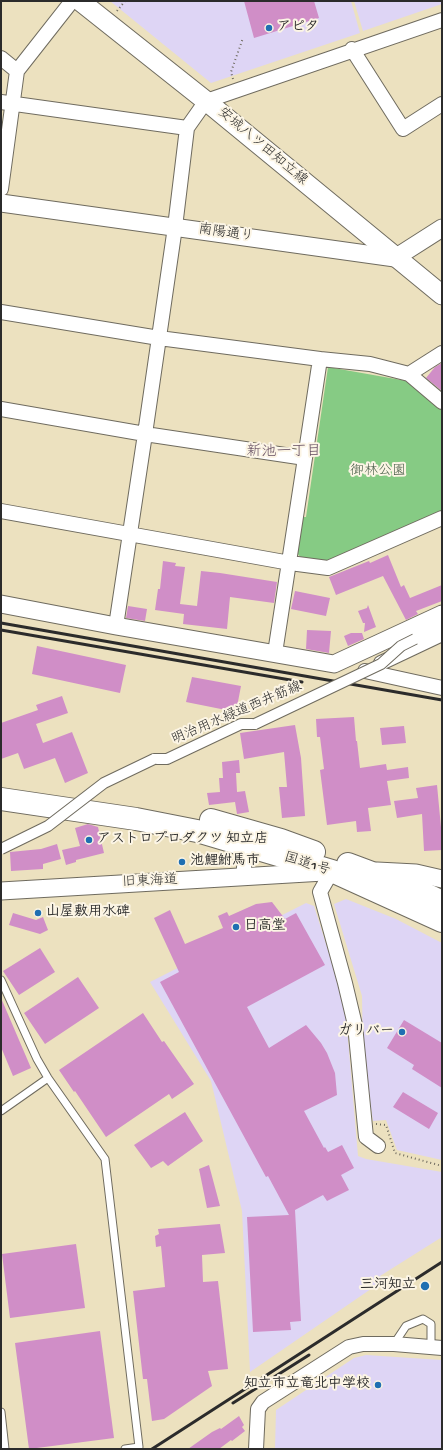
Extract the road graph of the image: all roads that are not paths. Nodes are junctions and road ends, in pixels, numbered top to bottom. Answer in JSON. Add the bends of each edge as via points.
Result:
{"nodes":[{"id":1,"x":72,"y":1,"type":"edge"},
{"id":2,"x":80,"y":1,"type":"edge"},
{"id":3,"x":442,"y":20,"type":"edge"},
{"id":4,"x":352,"y":49,"type":"junction"},
{"id":5,"x":1,"y":58,"type":"edge"},
{"id":6,"x":17,"y":71,"type":"junction"},
{"id":7,"x":206,"y":101,"type":"junction"},
{"id":8,"x":7,"y":103,"type":"edge"},
{"id":9,"x":442,"y":104,"type":"edge"},
{"id":10,"x":187,"y":128,"type":"junction"},
{"id":11,"x":1,"y":189,"type":"edge"},
{"id":12,"x":1,"y":203,"type":"edge"},
{"id":13,"x":175,"y":227,"type":"junction"},
{"id":14,"x":442,"y":228,"type":"edge"},
{"id":15,"x":395,"y":258,"type":"junction"},
{"id":16,"x":442,"y":295,"type":"edge"},
{"id":17,"x":1,"y":312,"type":"edge"},
{"id":18,"x":159,"y":338,"type":"junction"},
{"id":19,"x":442,"y":353,"type":"edge"},
{"id":20,"x":320,"y":359,"type":"junction"},
{"id":21,"x":409,"y":374,"type":"junction"},
{"id":22,"x":442,"y":402,"type":"edge"},
{"id":23,"x":1,"y":409,"type":"edge"},
{"id":24,"x":146,"y":434,"type":"junction"},
{"id":25,"x":305,"y":458,"type":"junction"},
{"id":26,"x":1,"y":511,"type":"edge"},
{"id":27,"x":442,"y":518,"type":"edge"},
{"id":28,"x":131,"y":534,"type":"junction"},
{"id":29,"x":290,"y":563,"type":"junction"},
{"id":30,"x":1,"y":604,"type":"edge"},
{"id":31,"x":442,"y":614,"type":"edge"},
{"id":32,"x":442,"y":625,"type":"edge"},
{"id":33,"x":116,"y":626,"type":"junction"},
{"id":34,"x":442,"y":634,"type":"edge"},
{"id":35,"x":275,"y":653,"type":"junction"},
{"id":36,"x":442,"y":688,"type":"edge"},
{"id":37,"x":1,"y":784,"type":"edge"},
{"id":38,"x":1,"y":799,"type":"edge"},
{"id":39,"x":236,"y":843,"type":"junction"},
{"id":40,"x":1,"y":849,"type":"edge"},
{"id":41,"x":364,"y":870,"type":"junction"},
{"id":42,"x":332,"y":871,"type":"junction"},
{"id":43,"x":243,"y":877,"type":"junction"},
{"id":44,"x":442,"y":879,"type":"edge"},
{"id":45,"x":1,"y":891,"type":"edge"},
{"id":46,"x":442,"y":902,"type":"edge"},
{"id":47,"x":442,"y":921,"type":"edge"},
{"id":48,"x":1,"y":980,"type":"edge"},
{"id":49,"x":48,"y":1078,"type":"junction"},
{"id":50,"x":1,"y":1112,"type":"edge"},
{"id":51,"x":378,"y":1146,"type":"dead end"},
{"id":52,"x":394,"y":1344,"type":"junction"},
{"id":53,"x":437,"y":1347,"type":"edge"},
{"id":54,"x":1,"y":1412,"type":"edge"},
{"id":55,"x":5,"y":1449,"type":"edge"},
{"id":56,"x":125,"y":1449,"type":"edge"},
{"id":57,"x":256,"y":1449,"type":"edge"}],
"edges":[{"from":1,"to":6,"type":"street"},
{"from":2,"to":7,"type":"main road","name":"安城八ツ田知立線"},
{"from":3,"to":4,"type":"street"},
{"from":4,"to":7,"type":"street"},
{"from":4,"to":9,"type":"street","via":[[403,129]]},
{"from":5,"to":6,"type":"street"},
{"from":6,"to":8,"type":"street"},
{"from":7,"to":10,"type":"street"},
{"from":7,"to":15,"type":"main road","name":"安城八ツ田知立線"},
{"from":8,"to":10,"type":"street"},
{"from":8,"to":11,"type":"street"},
{"from":10,"to":13,"type":"street"},
{"from":12,"to":13,"type":"street","name":"南陽通り"},
{"from":13,"to":15,"type":"street","name":"南陽通り"},
{"from":13,"to":18,"type":"street"},
{"from":14,"to":15,"type":"street"},
{"from":15,"to":16,"type":"main road","name":"安城八ツ田知立線"},
{"from":17,"to":18,"type":"street"},
{"from":18,"to":20,"type":"street"},
{"from":18,"to":24,"type":"street"},
{"from":19,"to":21,"type":"street"},
{"from":20,"to":21,"type":"street","via":[[370,364]]},
{"from":20,"to":25,"type":"street"},
{"from":21,"to":22,"type":"street"},
{"from":23,"to":24,"type":"street"},
{"from":24,"to":25,"type":"street"},
{"from":24,"to":28,"type":"street"},
{"from":25,"to":29,"type":"street"},
{"from":26,"to":28,"type":"street"},
{"from":27,"to":29,"type":"street","via":[[328,568]]},
{"from":28,"to":29,"type":"street"},
{"from":28,"to":33,"type":"street"},
{"from":29,"to":35,"type":"street"},
{"from":30,"to":33,"type":"street"},
{"from":31,"to":35,"type":"street","via":[[334,664]]},
{"from":32,"to":40,"type":"street","name":"明治用水緑道西井筋線","bridge":true,"via":[[401,646],[381,664],[255,724],[241,724],[167,759],[154,759],[104,783],[48,826]]},
{"from":33,"to":35,"type":"street"},
{"from":34,"to":36,"type":"street","via":[[364,671]]},
{"from":37,"to":41,"type":"highway","name":"国道1号","via":[[138,804],[201,817],[281,840]]},
{"from":38,"to":39,"type":"highway","name":"国道1号","via":[[136,819],[197,831]]},
{"from":39,"to":42,"type":"highway","name":"国道1号"},
{"from":39,"to":43,"type":"street","via":[[244,858]]},
{"from":41,"to":42,"type":"street","name":"旧東海道"},
{"from":41,"to":44,"type":"street","name":"旧東海道","via":[[416,873]]},
{"from":41,"to":46,"type":"highway","name":"国道1号"},
{"from":42,"to":43,"type":"street","name":"旧東海道"},
{"from":42,"to":47,"type":"highway","name":"国道1号"},
{"from":42,"to":51,"type":"street","via":[[320,892],[355,1025],[366,1137]]},
{"from":43,"to":45,"type":"street","name":"旧東海道"},
{"from":48,"to":49,"type":"lane"},
{"from":49,"to":50,"type":"lane"},
{"from":49,"to":56,"type":"lane","via":[[105,1159],[139,1447]]},
{"from":52,"to":53,"type":"street"},
{"from":52,"to":53,"type":"lane","via":[[406,1326],[423,1319],[431,1324]]},
{"from":52,"to":57,"type":"street","via":[[363,1344],[349,1347],[263,1402],[258,1409]]},
{"from":54,"to":55,"type":"lane"}]}
